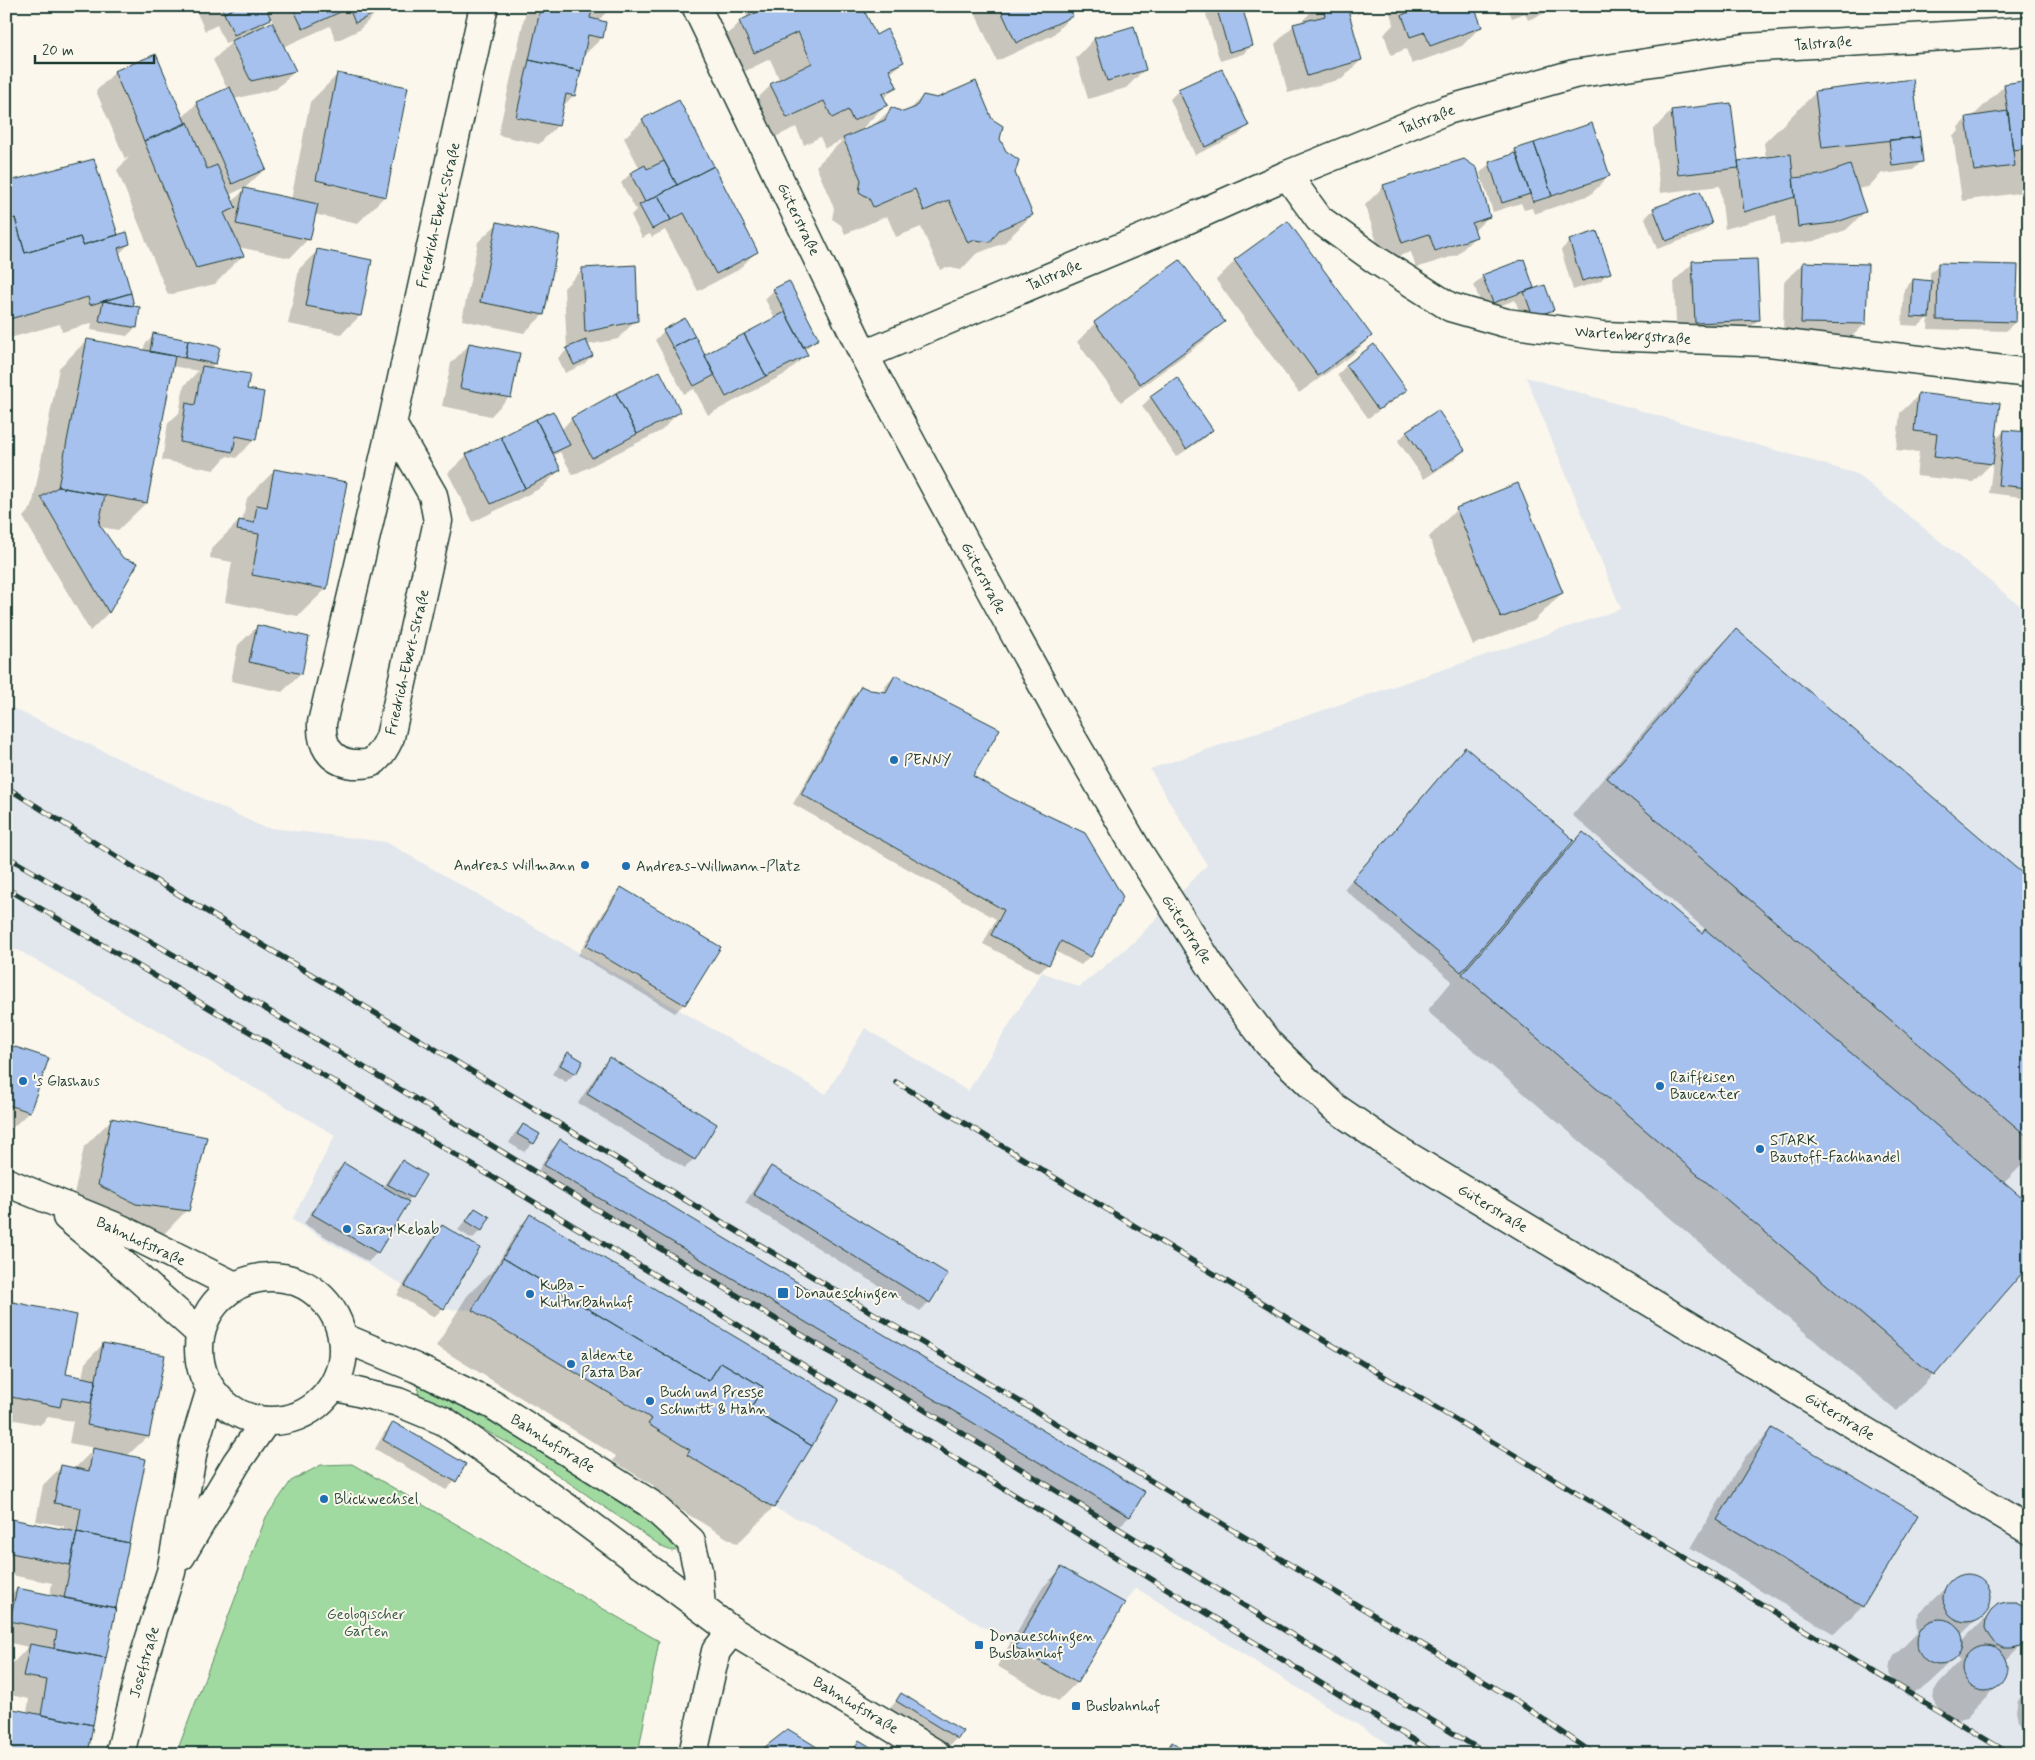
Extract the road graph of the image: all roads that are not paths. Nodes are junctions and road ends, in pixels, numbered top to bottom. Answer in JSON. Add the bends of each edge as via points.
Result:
{"nodes":[{"id":1,"x":484,"y":6,"type":"edge"},
{"id":2,"x":696,"y":6,"type":"edge"},
{"id":3,"x":2029,"y":31,"type":"edge"},
{"id":4,"x":1287,"y":175,"type":"junction"},
{"id":5,"x":864,"y":355,"type":"junction"},
{"id":6,"x":2029,"y":373,"type":"edge"},
{"id":7,"x":392,"y":424,"type":"junction"},
{"id":8,"x":6,"y":1182,"type":"edge"},
{"id":9,"x":46,"y":1200,"type":"junction"},
{"id":10,"x":235,"y":1286,"type":"junction"},
{"id":11,"x":200,"y":1333,"type":"junction"},
{"id":12,"x":342,"y":1337,"type":"junction"},
{"id":13,"x":333,"y":1386,"type":"junction"},
{"id":14,"x":210,"y":1389,"type":"junction"},
{"id":15,"x":266,"y":1421,"type":"junction"},
{"id":16,"x":2029,"y":1530,"type":"edge"},
{"id":17,"x":171,"y":1572,"type":"junction"},
{"id":18,"x":701,"y":1607,"type":"junction"},
{"id":19,"x":732,"y":1631,"type":"junction"},
{"id":20,"x":120,"y":1754,"type":"edge"},
{"id":21,"x":693,"y":1754,"type":"edge"},
{"id":22,"x":936,"y":1754,"type":"edge"}],
"edges":[{"from":1,"to":7,"type":"street","name":"Friedrich-Ebert-Straße"},
{"from":2,"to":5,"type":"street","name":"Güterstraße"},
{"from":3,"to":4,"type":"street","name":"Talstraße","via":[[1744,48],[1574,74],[1447,110]]},
{"from":4,"to":5,"type":"street","name":"Talstraße"},
{"from":4,"to":6,"type":"street","name":"Wartenbergstraße","via":[[1319,219],[1376,260],[1450,306],[1506,323],[1603,336],[1769,342]]},
{"from":5,"to":16,"type":"street","name":"Güterstraße","via":[[1010,626],[1136,848],[1214,972],[1268,1043],[1334,1106],[1391,1146]]},
{"from":7,"to":7,"type":"street","name":"Friedrich-Ebert-Straße","via":[[322,723],[326,748],[334,757],[360,765],[372,762],[390,738],[438,521],[433,495]]},
{"from":8,"to":9,"type":"street","name":"Bahnhofstraße"},
{"from":9,"to":10,"type":"street","name":"Bahnhofstraße","via":[[121,1229]]},
{"from":9,"to":11,"type":"street","name":"Bahnhofstraße"},
{"from":10,"to":11,"type":"street","via":[[219,1298],[207,1314]]},
{"from":10,"to":12,"type":"street","via":[[254,1278],[274,1276],[298,1282],[319,1294],[334,1313]]},
{"from":11,"to":14,"type":"street","via":[[198,1352]]},
{"from":12,"to":13,"type":"street","via":[[340,1370]]},
{"from":12,"to":18,"type":"street","name":"Bahnhofstraße","via":[[493,1405],[649,1503],[690,1541],[698,1571]]},
{"from":13,"to":15,"type":"street","via":[[321,1401],[304,1413],[286,1420]]},
{"from":13,"to":18,"type":"street","name":"Bahnhofstraße","via":[[398,1402],[444,1422]]},
{"from":14,"to":15,"type":"street","via":[[234,1412]]},
{"from":14,"to":17,"type":"street","name":"Josefstraße","via":[[194,1445]]},
{"from":15,"to":17,"type":"street","name":"Josefstraße","via":[[237,1462]]},
{"from":17,"to":20,"type":"street","name":"Josefstraße","via":[[145,1654]]},
{"from":18,"to":19,"type":"street","name":"Bahnhofstraße"},
{"from":19,"to":21,"type":"street","via":[[716,1651]]},
{"from":19,"to":22,"type":"street","name":"Bahnhofstraße"}]}
